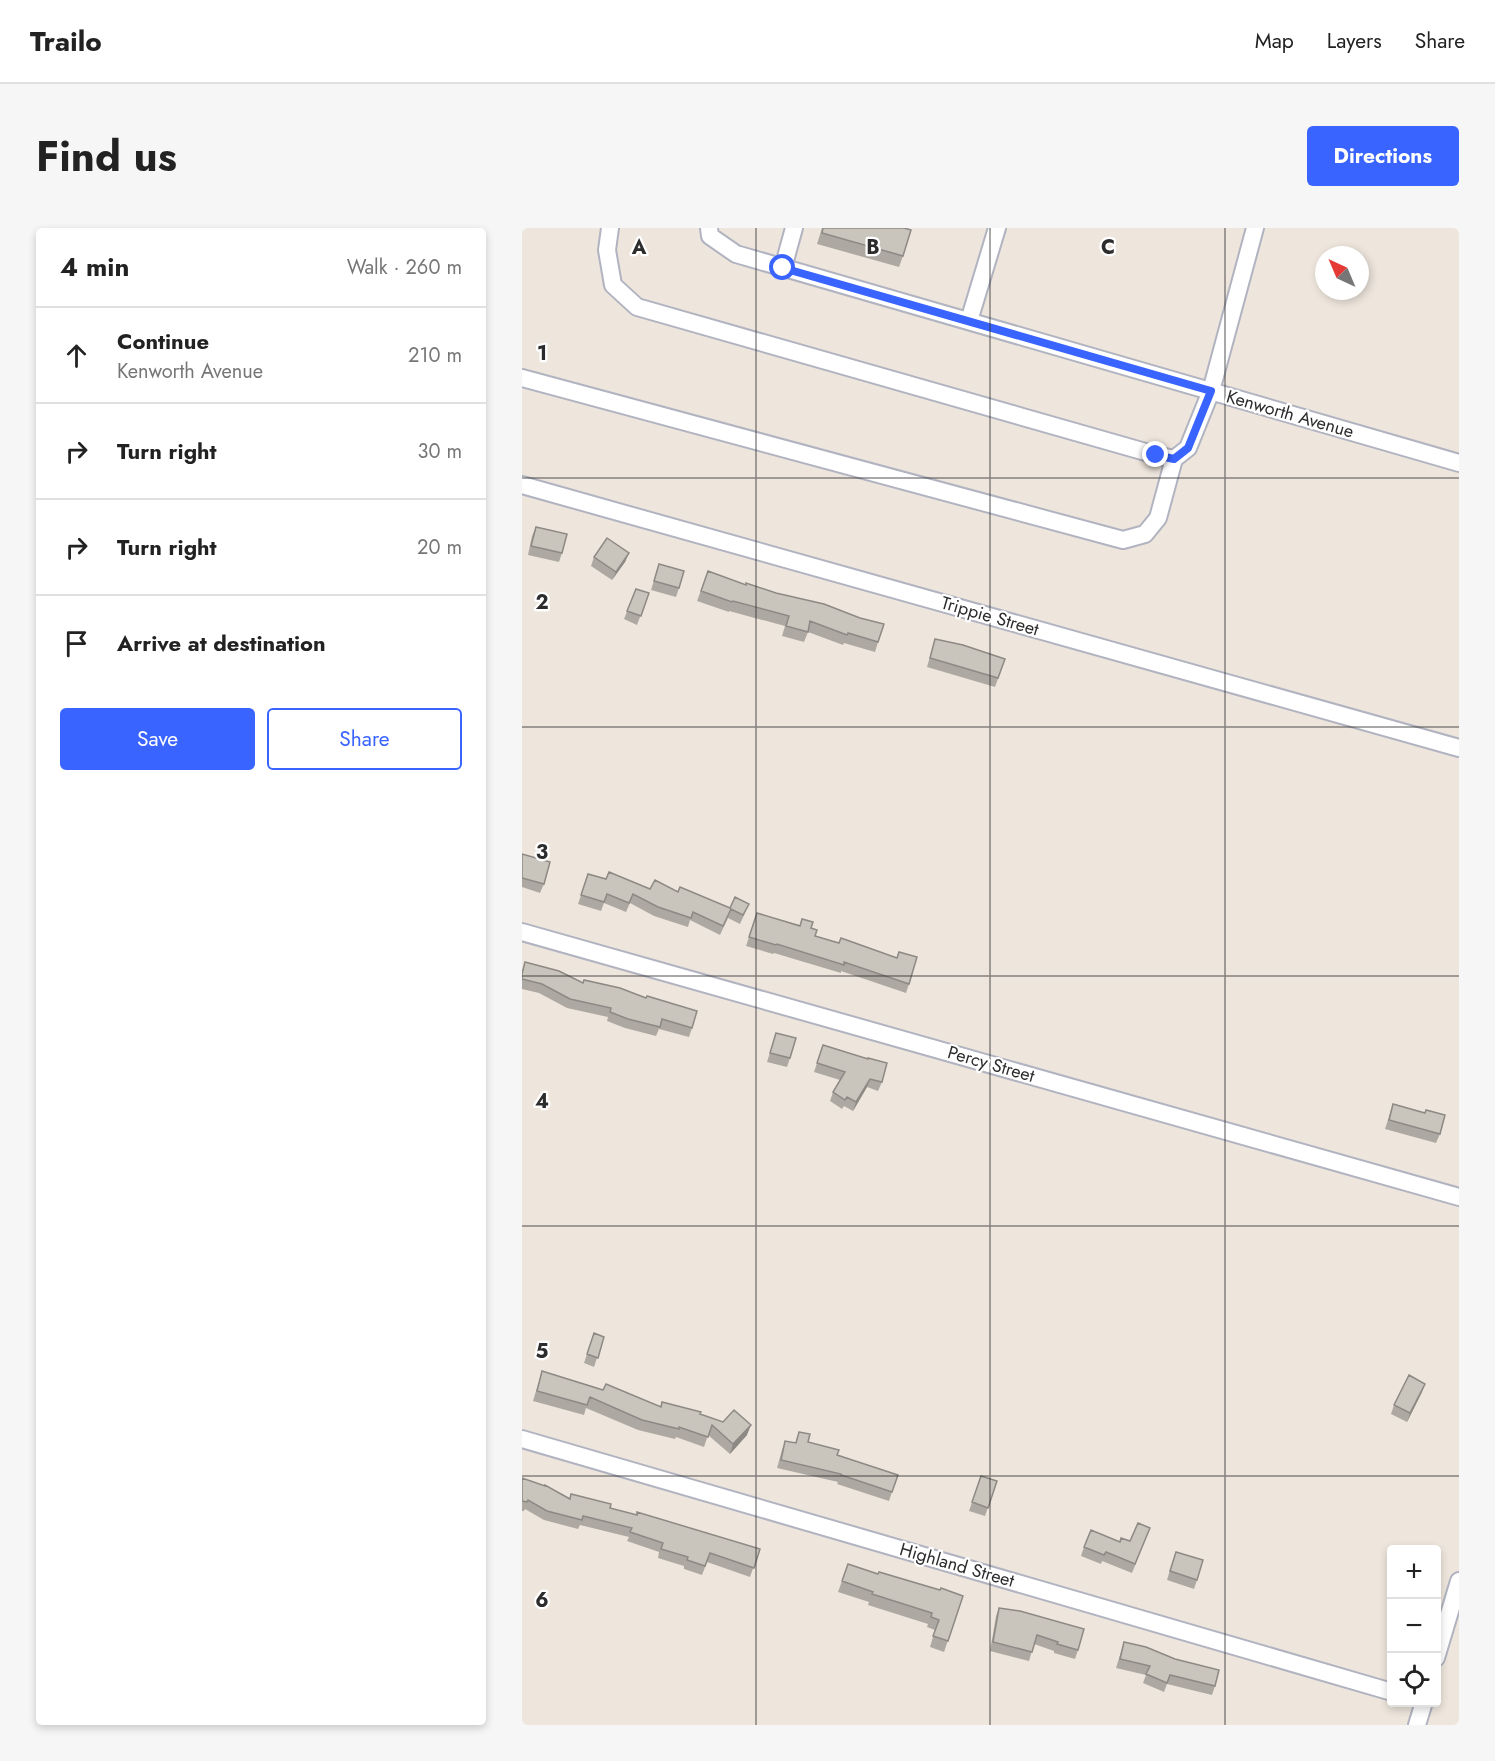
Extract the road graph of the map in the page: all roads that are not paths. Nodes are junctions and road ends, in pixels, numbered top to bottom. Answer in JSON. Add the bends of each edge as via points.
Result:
{"nodes":[{"id":1,"x":610,"y":228,"type":"edge"},
{"id":2,"x":794,"y":228,"type":"edge"},
{"id":3,"x":997,"y":228,"type":"edge"},
{"id":4,"x":1255,"y":228,"type":"edge"},
{"id":5,"x":710,"y":232,"type":"edge"},
{"id":6,"x":783,"y":268,"type":"junction"},
{"id":7,"x":969,"y":321,"type":"junction"},
{"id":8,"x":522,"y":378,"type":"edge"},
{"id":9,"x":1211,"y":391,"type":"junction"},
{"id":10,"x":1174,"y":459,"type":"junction"},
{"id":11,"x":1459,"y":463,"type":"edge"},
{"id":12,"x":522,"y":484,"type":"edge"},
{"id":13,"x":1459,"y":748,"type":"edge"},
{"id":14,"x":522,"y":932,"type":"edge"},
{"id":15,"x":1459,"y":1197,"type":"edge"},
{"id":16,"x":522,"y":1439,"type":"edge"},
{"id":17,"x":1458,"y":1587,"type":"edge"},
{"id":18,"x":1438,"y":1653,"type":"edge"},
{"id":19,"x":1387,"y":1691,"type":"edge"},
{"id":20,"x":1422,"y":1707,"type":"edge"},
{"id":21,"x":1417,"y":1725,"type":"edge"}],
"edges":[{"from":1,"to":10,"type":"street","via":[[607,250],[613,285],[637,307]]},
{"from":2,"to":6,"type":"street"},
{"from":3,"to":7,"type":"street"},
{"from":4,"to":9,"type":"street"},
{"from":5,"to":6,"type":"street","name":"Kenworth Avenue","via":[[736,254]]},
{"from":6,"to":7,"type":"street","name":"Kenworth Avenue"},
{"from":7,"to":9,"type":"street","name":"Kenworth Avenue"},
{"from":8,"to":10,"type":"street","via":[[1123,540],[1145,534],[1158,518]]},
{"from":9,"to":10,"type":"street","via":[[1188,448]]},
{"from":9,"to":11,"type":"street","name":"Kenworth Avenue"},
{"from":12,"to":13,"type":"street","name":"Trippie Street"},
{"from":14,"to":15,"type":"street","name":"Percy Street"},
{"from":16,"to":19,"type":"street","name":"Highland Street"},
{"from":17,"to":18,"type":"street"},
{"from":20,"to":21,"type":"street"}]}
